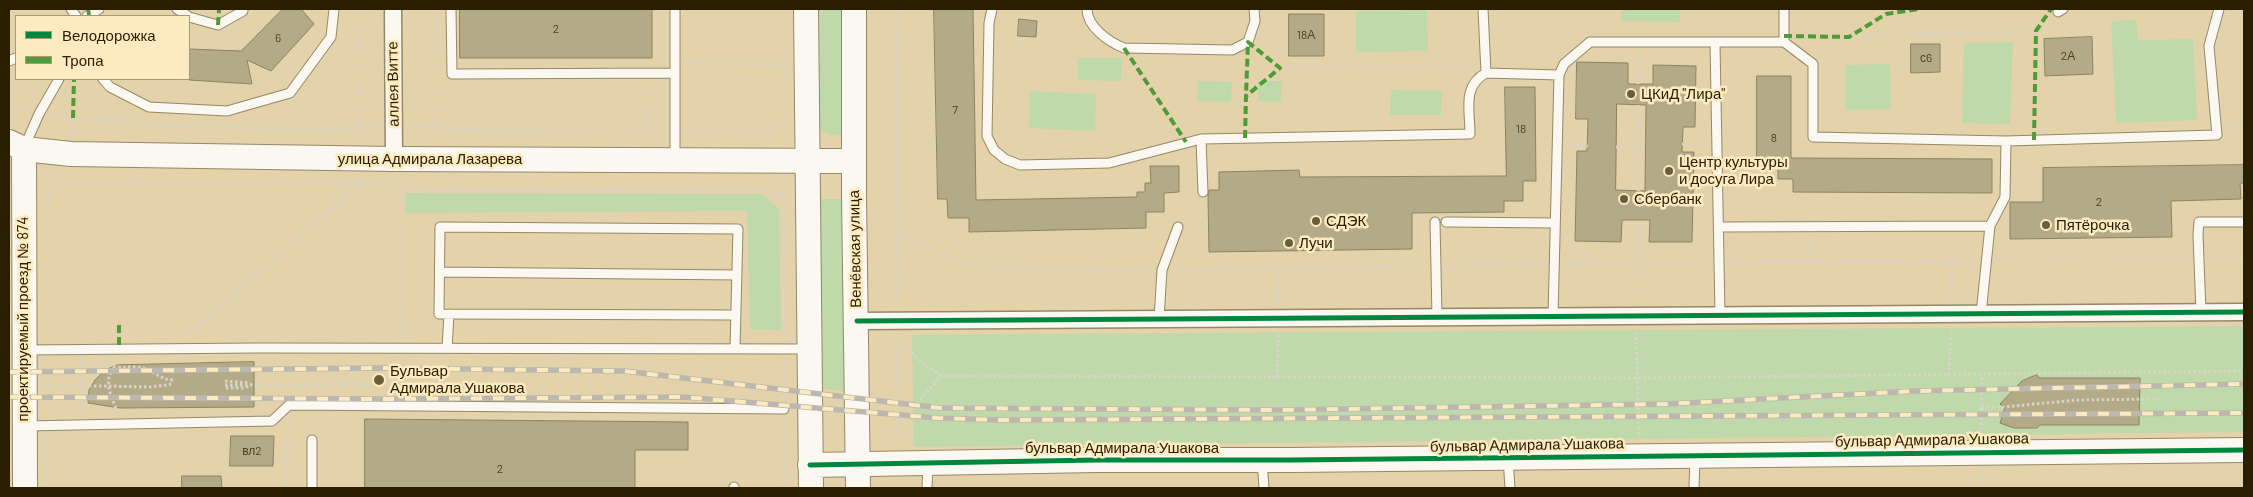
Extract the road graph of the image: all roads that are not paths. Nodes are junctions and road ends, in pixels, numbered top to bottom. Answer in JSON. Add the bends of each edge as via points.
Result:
{"nodes":[{"id":1,"x":243,"y":9,"type":"edge"},
{"id":2,"x":334,"y":9,"type":"edge"},
{"id":3,"x":393,"y":9,"type":"edge"},
{"id":4,"x":451,"y":9,"type":"edge"},
{"id":5,"x":674,"y":9,"type":"edge"},
{"id":6,"x":806,"y":9,"type":"edge"},
{"id":7,"x":854,"y":9,"type":"edge"},
{"id":8,"x":992,"y":9,"type":"edge"},
{"id":9,"x":1087,"y":9,"type":"edge"},
{"id":10,"x":1254,"y":9,"type":"edge"},
{"id":11,"x":1483,"y":9,"type":"edge"},
{"id":12,"x":1784,"y":9,"type":"edge"},
{"id":13,"x":2219,"y":9,"type":"edge"},
{"id":14,"x":190,"y":17,"type":"edge"},
{"id":15,"x":1784,"y":42,"type":"junction"},
{"id":16,"x":1714,"y":43,"type":"junction"},
{"id":17,"x":1486,"y":71,"type":"junction"},
{"id":18,"x":674,"y":73,"type":"junction"},
{"id":19,"x":1559,"y":75,"type":"junction"},
{"id":20,"x":58,"y":80,"type":"edge"},
{"id":21,"x":104,"y":80,"type":"edge"},
{"id":22,"x":1201,"y":138,"type":"junction"},
{"id":23,"x":2006,"y":141,"type":"junction"},
{"id":24,"x":16,"y":146,"type":"edge"},
{"id":25,"x":394,"y":159,"type":"junction"},
{"id":26,"x":675,"y":160,"type":"junction"},
{"id":27,"x":807,"y":160,"type":"junction"},
{"id":28,"x":854,"y":160,"type":"junction"},
{"id":29,"x":1203,"y":192,"type":"dead end"},
{"id":30,"x":1435,"y":222,"type":"dead end"},
{"id":31,"x":1446,"y":222,"type":"dead end"},
{"id":32,"x":2244,"y":222,"type":"edge"},
{"id":33,"x":1554,"y":226,"type":"junction"},
{"id":34,"x":1990,"y":226,"type":"junction"},
{"id":35,"x":1178,"y":227,"type":"dead end"},
{"id":36,"x":1719,"y":227,"type":"junction"},
{"id":37,"x":440,"y":272,"type":"junction"},
{"id":38,"x":737,"y":275,"type":"junction"},
{"id":39,"x":2201,"y":312,"type":"junction"},
{"id":40,"x":2244,"y":312,"type":"edge"},
{"id":41,"x":448,"y":314,"type":"junction"},
{"id":42,"x":1981,"y":314,"type":"junction"},
{"id":43,"x":736,"y":315,"type":"junction"},
{"id":44,"x":1720,"y":315,"type":"junction"},
{"id":45,"x":1553,"y":316,"type":"junction"},
{"id":46,"x":1437,"y":317,"type":"junction"},
{"id":47,"x":1160,"y":319,"type":"junction"},
{"id":48,"x":857,"y":321,"type":"junction"},
{"id":49,"x":447,"y":348,"type":"junction"},
{"id":50,"x":735,"y":349,"type":"junction"},
{"id":51,"x":809,"y":349,"type":"junction"},
{"id":52,"x":34,"y":350,"type":"junction"},
{"id":53,"x":784,"y":409,"type":"dead end"},
{"id":54,"x":27,"y":422,"type":"junction"},
{"id":55,"x":312,"y":440,"type":"dead end"},
{"id":56,"x":2244,"y":450,"type":"edge"},
{"id":57,"x":1695,"y":455,"type":"junction"},
{"id":58,"x":1508,"y":457,"type":"junction"},
{"id":59,"x":1262,"y":460,"type":"junction"},
{"id":60,"x":928,"y":463,"type":"junction"},
{"id":61,"x":858,"y":464,"type":"junction"},
{"id":62,"x":810,"y":465,"type":"junction"},
{"id":63,"x":25,"y":488,"type":"edge"},
{"id":64,"x":312,"y":488,"type":"edge"},
{"id":65,"x":811,"y":488,"type":"edge"},
{"id":66,"x":858,"y":488,"type":"edge"},
{"id":67,"x":928,"y":488,"type":"edge"},
{"id":68,"x":1264,"y":488,"type":"edge"},
{"id":69,"x":1510,"y":488,"type":"edge"},
{"id":70,"x":1694,"y":488,"type":"edge"}],
"edges":[{"from":1,"to":14,"type":"lane","via":[[218,24]]},
{"from":2,"to":21,"type":"lane","via":[[331,37],[290,93],[227,111],[149,107],[110,87]]},
{"from":3,"to":25,"type":"street","name":"аллея Витте"},
{"from":4,"to":18,"type":"lane","via":[[452,74]]},
{"from":5,"to":18,"type":"lane"},
{"from":6,"to":27,"type":"street"},
{"from":7,"to":28,"type":"street","name":"Венёвская улица"},
{"from":8,"to":22,"type":"lane","via":[[987,136],[994,150],[1005,159],[1020,165],[1109,163]]},
{"from":9,"to":10,"type":"lane","via":[[1087,15],[1099,31],[1112,43],[1124,48],[1232,50],[1248,42]]},
{"from":11,"to":17,"type":"lane"},
{"from":12,"to":15,"type":"lane"},
{"from":13,"to":23,"type":"lane","via":[[2209,46],[2217,135]]},
{"from":15,"to":16,"type":"lane"},
{"from":15,"to":23,"type":"lane","via":[[1813,64],[1812,137]]},
{"from":16,"to":19,"type":"lane","via":[[1590,42],[1564,64]]},
{"from":16,"to":36,"type":"lane"},
{"from":17,"to":19,"type":"lane"},
{"from":17,"to":22,"type":"lane","via":[[1470,89],[1470,134]]},
{"from":18,"to":26,"type":"lane"},
{"from":19,"to":33,"type":"lane"},
{"from":20,"to":24,"type":"lane"},
{"from":22,"to":29,"type":"lane"},
{"from":23,"to":34,"type":"lane","via":[[2005,197]]},
{"from":24,"to":25,"type":"street","name":"улица Адмирала Лазарева","via":[[71,154]]},
{"from":24,"to":52,"type":"street","name":"проектируемый проезд № 874","via":[[20,292]]},
{"from":25,"to":26,"type":"street","name":"улица Адмирала Лазарева"},
{"from":26,"to":27,"type":"street","name":"улица Адмирала Лазарева"},
{"from":27,"to":28,"type":"street","name":"улица Адмирала Лазарева"},
{"from":27,"to":51,"type":"street"},
{"from":28,"to":48,"type":"street","name":"Венёвская улица"},
{"from":30,"to":46,"type":"lane"},
{"from":31,"to":33,"type":"lane"},
{"from":32,"to":39,"type":"lane","via":[[2199,222]]},
{"from":33,"to":45,"type":"lane"},
{"from":34,"to":36,"type":"lane"},
{"from":34,"to":42,"type":"lane"},
{"from":35,"to":47,"type":"lane","via":[[1162,270]]},
{"from":36,"to":44,"type":"lane"},
{"from":37,"to":38,"type":"lane"},
{"from":37,"to":38,"type":"lane","via":[[440,227],[738,229]]},
{"from":37,"to":41,"type":"lane","via":[[439,314]]},
{"from":38,"to":43,"type":"lane"},
{"from":39,"to":40,"type":"street"},
{"from":39,"to":42,"type":"street"},
{"from":41,"to":43,"type":"lane"},
{"from":41,"to":49,"type":"lane"},
{"from":42,"to":44,"type":"street"},
{"from":43,"to":50,"type":"lane"},
{"from":44,"to":45,"type":"street"},
{"from":45,"to":46,"type":"street"},
{"from":46,"to":47,"type":"street"},
{"from":47,"to":48,"type":"street"},
{"from":48,"to":61,"type":"street","name":"Венёвская улица"},
{"from":49,"to":50,"type":"lane"},
{"from":49,"to":52,"type":"lane"},
{"from":50,"to":51,"type":"lane"},
{"from":51,"to":62,"type":"street"},
{"from":52,"to":54,"type":"street","name":"проектируемый проезд № 874"},
{"from":53,"to":54,"type":"lane","via":[[289,405],[272,421]]},
{"from":54,"to":63,"type":"street","name":"проектируемый проезд № 874"},
{"from":55,"to":64,"type":"lane"},
{"from":56,"to":57,"type":"street","name":"бульвар Адмирала Ушакова"},
{"from":57,"to":58,"type":"street","name":"бульвар Адмирала Ушакова"},
{"from":57,"to":70,"type":"lane"},
{"from":58,"to":59,"type":"street","name":"бульвар Адмирала Ушакова"},
{"from":58,"to":69,"type":"lane"},
{"from":59,"to":60,"type":"street","name":"бульвар Адмирала Ушакова"},
{"from":59,"to":68,"type":"lane"},
{"from":60,"to":61,"type":"street","name":"бульвар Адмирала Ушакова"},
{"from":60,"to":67,"type":"lane"},
{"from":61,"to":62,"type":"street","name":"бульвар Адмирала Ушакова"},
{"from":61,"to":66,"type":"street","name":"Венёвская улица"},
{"from":62,"to":65,"type":"street"}]}
